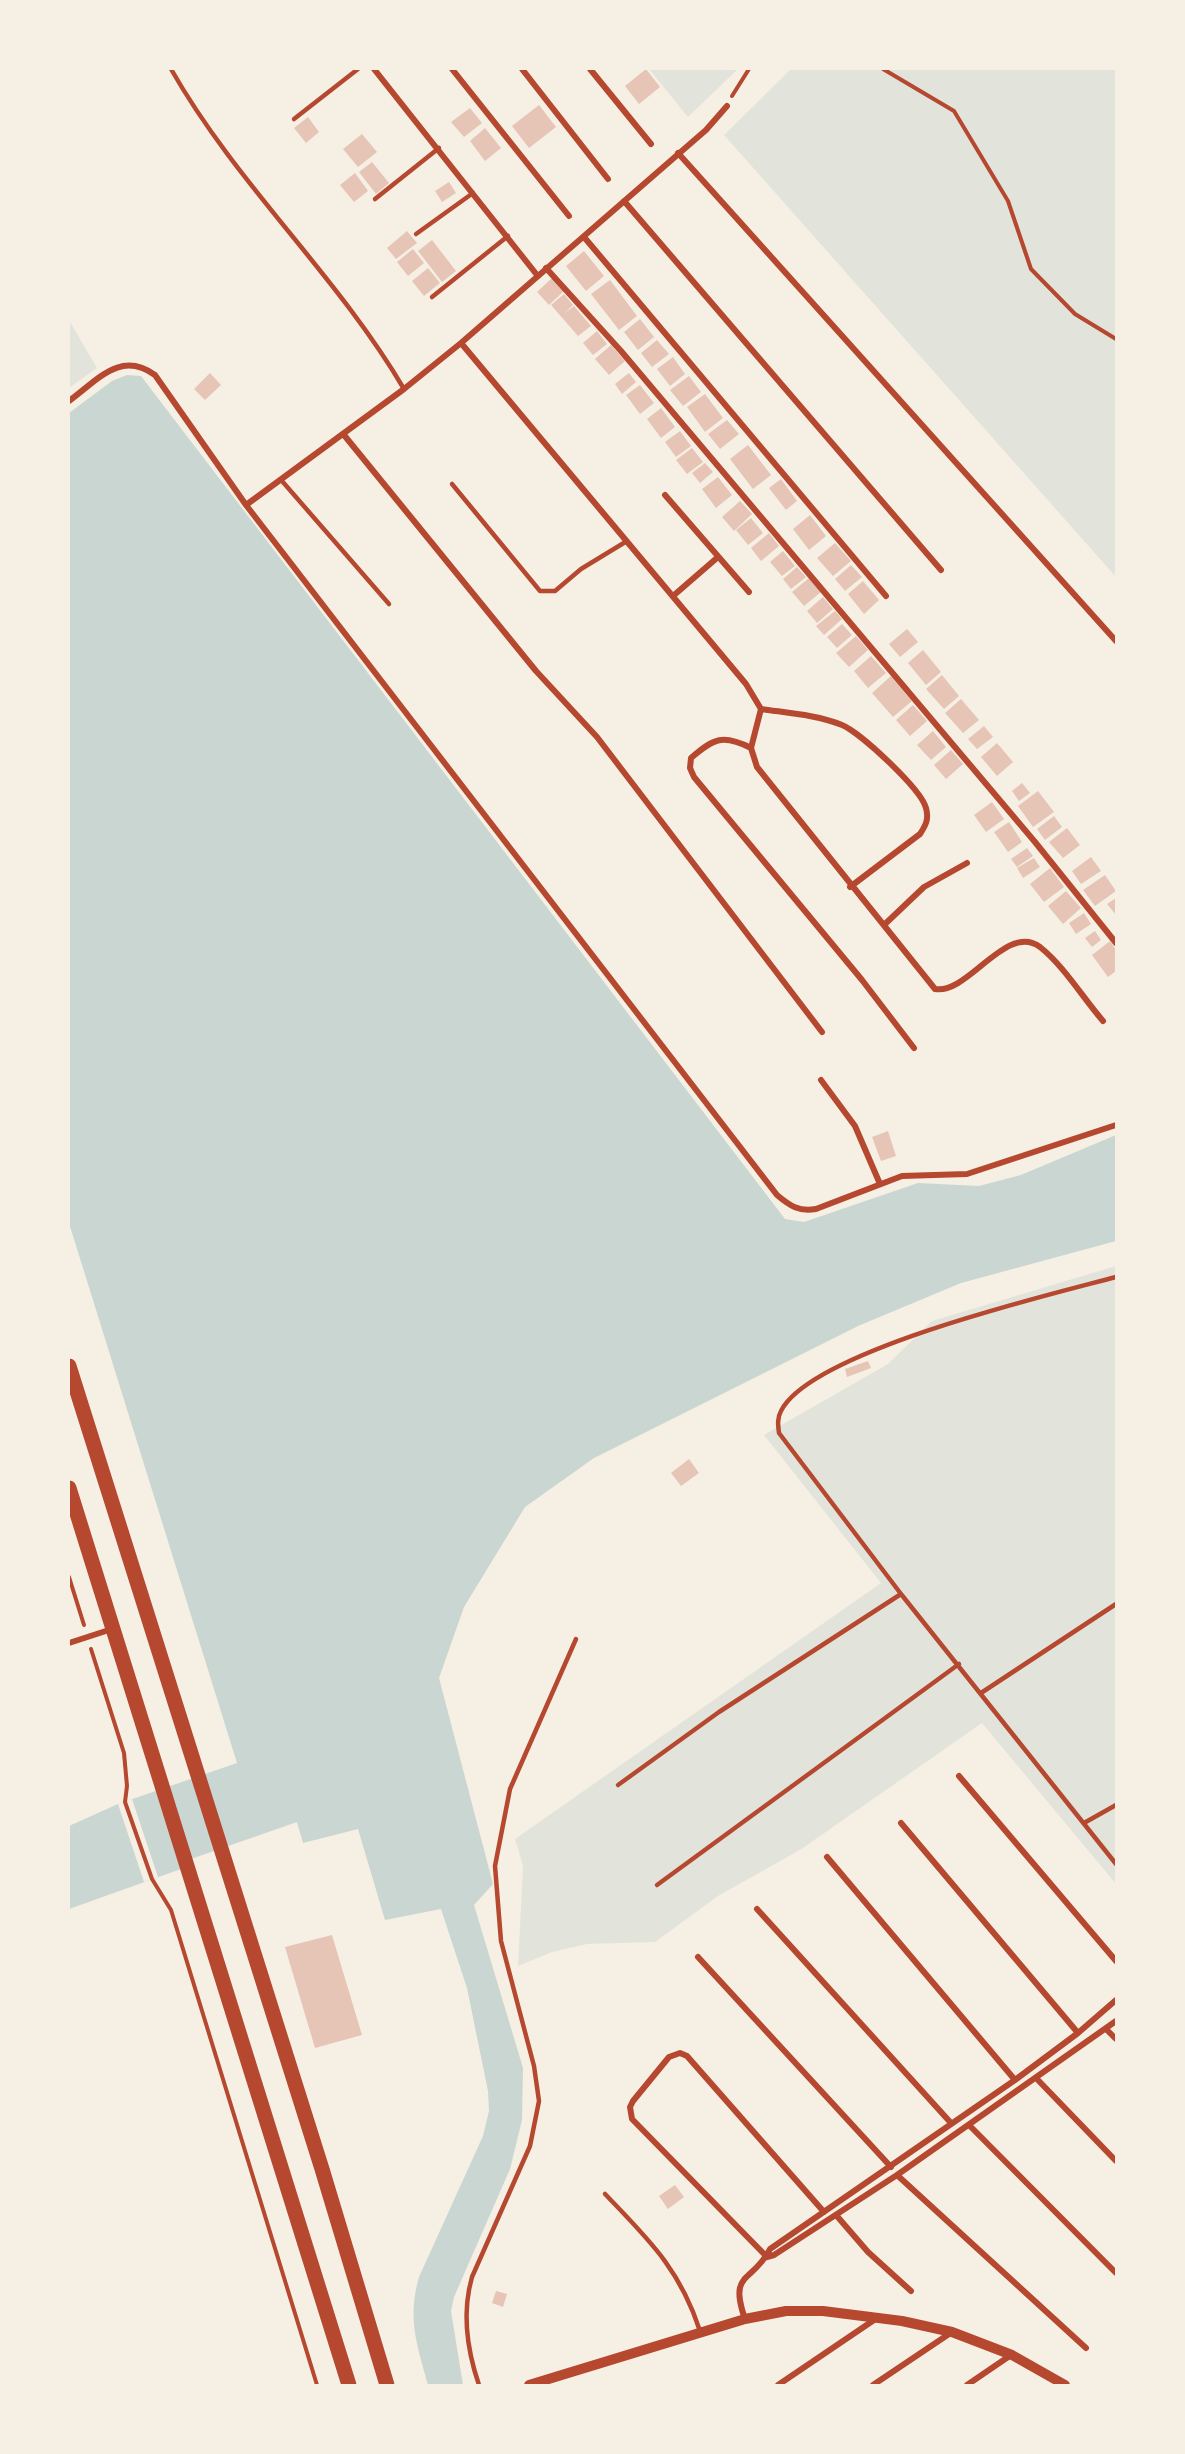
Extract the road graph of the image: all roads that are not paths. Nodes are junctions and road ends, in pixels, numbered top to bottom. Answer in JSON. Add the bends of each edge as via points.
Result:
{"nodes":[{"id":1,"x":171,"y":69,"type":"edge"},
{"id":2,"x":358,"y":69,"type":"edge"},
{"id":3,"x":375,"y":69,"type":"edge"},
{"id":4,"x":452,"y":69,"type":"edge"},
{"id":5,"x":522,"y":69,"type":"edge"},
{"id":6,"x":590,"y":69,"type":"edge"},
{"id":7,"x":727,"y":106,"type":"road end"},
{"id":8,"x":294,"y":119,"type":"dead end"},
{"id":9,"x":651,"y":144,"type":"dead end"},
{"id":10,"x":439,"y":148,"type":"junction"},
{"id":11,"x":678,"y":153,"type":"junction"},
{"id":12,"x":608,"y":179,"type":"dead end"},
{"id":13,"x":473,"y":193,"type":"junction"},
{"id":14,"x":375,"y":199,"type":"dead end"},
{"id":15,"x":624,"y":201,"type":"junction"},
{"id":16,"x":569,"y":216,"type":"dead end"},
{"id":17,"x":416,"y":234,"type":"dead end"},
{"id":18,"x":508,"y":236,"type":"junction"},
{"id":19,"x":584,"y":237,"type":"junction"},
{"id":20,"x":546,"y":268,"type":"junction"},
{"id":21,"x":537,"y":275,"type":"junction"},
{"id":22,"x":432,"y":297,"type":"dead end"},
{"id":23,"x":461,"y":343,"type":"junction"},
{"id":24,"x":404,"y":389,"type":"junction"},
{"id":25,"x":69,"y":401,"type":"edge"},
{"id":26,"x":344,"y":435,"type":"junction"},
{"id":27,"x":282,"y":481,"type":"junction"},
{"id":28,"x":452,"y":484,"type":"dead end"},
{"id":29,"x":665,"y":495,"type":"dead end"},
{"id":30,"x":246,"y":505,"type":"junction"},
{"id":31,"x":627,"y":541,"type":"junction"},
{"id":32,"x":718,"y":557,"type":"junction"},
{"id":33,"x":941,"y":570,"type":"dead end"},
{"id":34,"x":749,"y":592,"type":"dead end"},
{"id":35,"x":673,"y":596,"type":"junction"},
{"id":36,"x":886,"y":596,"type":"dead end"},
{"id":37,"x":389,"y":604,"type":"dead end"},
{"id":38,"x":1116,"y":640,"type":"edge"},
{"id":39,"x":761,"y":709,"type":"junction"},
{"id":40,"x":751,"y":748,"type":"junction"},
{"id":41,"x":968,"y":863,"type":"dead end"},
{"id":42,"x":850,"y":887,"type":"junction"},
{"id":43,"x":884,"y":925,"type":"junction"},
{"id":44,"x":1116,"y":944,"type":"edge"},
{"id":45,"x":1103,"y":1021,"type":"dead end"},
{"id":46,"x":822,"y":1032,"type":"dead end"},
{"id":47,"x":914,"y":1048,"type":"dead end"},
{"id":48,"x":821,"y":1080,"type":"dead end"},
{"id":49,"x":1116,"y":1125,"type":"edge"},
{"id":50,"x":880,"y":1184,"type":"junction"},
{"id":51,"x":1115,"y":1280,"type":"edge"},
{"id":52,"x":69,"y":1366,"type":"edge"},
{"id":53,"x":69,"y":1488,"type":"edge"},
{"id":54,"x":901,"y":1594,"type":"junction"},
{"id":55,"x":1116,"y":1604,"type":"edge"},
{"id":56,"x":112,"y":1629,"type":"junction"},
{"id":57,"x":576,"y":1639,"type":"dead end"},
{"id":58,"x":69,"y":1643,"type":"edge"},
{"id":59,"x":959,"y":1665,"type":"junction"},
{"id":60,"x":981,"y":1693,"type":"junction"},
{"id":61,"x":959,"y":1776,"type":"dead end"},
{"id":62,"x":618,"y":1785,"type":"dead end"},
{"id":63,"x":1116,"y":1805,"type":"edge"},
{"id":64,"x":901,"y":1823,"type":"dead end"},
{"id":65,"x":1084,"y":1823,"type":"junction"},
{"id":66,"x":827,"y":1857,"type":"dead end"},
{"id":67,"x":1116,"y":1864,"type":"edge"},
{"id":68,"x":657,"y":1885,"type":"dead end"},
{"id":69,"x":756,"y":1910,"type":"dead end"},
{"id":70,"x":698,"y":1957,"type":"dead end"},
{"id":71,"x":1116,"y":1961,"type":"edge"},
{"id":72,"x":1116,"y":2000,"type":"edge"},
{"id":73,"x":1116,"y":2021,"type":"edge"},
{"id":74,"x":1106,"y":2029,"type":"junction"},
{"id":75,"x":1078,"y":2033,"type":"junction"},
{"id":76,"x":1116,"y":2039,"type":"edge"},
{"id":77,"x":1036,"y":2078,"type":"junction"},
{"id":78,"x":1015,"y":2080,"type":"junction"},
{"id":79,"x":951,"y":2123,"type":"junction"},
{"id":80,"x":969,"y":2125,"type":"junction"},
{"id":81,"x":1116,"y":2161,"type":"edge"},
{"id":82,"x":891,"y":2168,"type":"junction"},
{"id":83,"x":897,"y":2175,"type":"junction"},
{"id":84,"x":605,"y":2194,"type":"dead end"},
{"id":85,"x":824,"y":2212,"type":"junction"},
{"id":86,"x":836,"y":2215,"type":"junction"},
{"id":87,"x":767,"y":2257,"type":"junction"},
{"id":88,"x":1116,"y":2273,"type":"edge"},
{"id":89,"x":911,"y":2291,"type":"dead end"},
{"id":90,"x":878,"y":2318,"type":"junction"},
{"id":91,"x":745,"y":2319,"type":"junction"},
{"id":92,"x":952,"y":2332,"type":"junction"},
{"id":93,"x":700,"y":2334,"type":"junction"},
{"id":94,"x":1086,"y":2348,"type":"dead end"},
{"id":95,"x":1012,"y":2355,"type":"junction"},
{"id":96,"x":1056,"y":2383,"type":"edge"},
{"id":97,"x":349,"y":2385,"type":"edge"},
{"id":98,"x":387,"y":2385,"type":"edge"},
{"id":99,"x":479,"y":2385,"type":"edge"},
{"id":100,"x":529,"y":2385,"type":"edge"},
{"id":101,"x":778,"y":2385,"type":"edge"},
{"id":102,"x":873,"y":2385,"type":"edge"},
{"id":103,"x":967,"y":2385,"type":"edge"}],
"edges":[{"from":1,"to":24,"type":"lane","via":[[220,147],[370,333]]},
{"from":2,"to":8,"type":"lane"},
{"from":3,"to":10,"type":"street"},
{"from":4,"to":16,"type":"street"},
{"from":5,"to":12,"type":"street"},
{"from":6,"to":9,"type":"street"},
{"from":7,"to":11,"type":"street"},
{"from":10,"to":13,"type":"street"},
{"from":10,"to":14,"type":"lane"},
{"from":11,"to":15,"type":"street"},
{"from":11,"to":38,"type":"street"},
{"from":13,"to":17,"type":"lane"},
{"from":13,"to":18,"type":"street"},
{"from":15,"to":19,"type":"street"},
{"from":15,"to":33,"type":"street"},
{"from":18,"to":21,"type":"street"},
{"from":18,"to":22,"type":"lane"},
{"from":19,"to":20,"type":"street"},
{"from":19,"to":36,"type":"street"},
{"from":20,"to":21,"type":"street"},
{"from":20,"to":44,"type":"street","via":[[621,351],[997,796]]},
{"from":21,"to":23,"type":"street"},
{"from":23,"to":24,"type":"street"},
{"from":23,"to":31,"type":"street"},
{"from":24,"to":26,"type":"street"},
{"from":25,"to":30,"type":"street","via":[[126,363],[142,365],[155,375]]},
{"from":26,"to":27,"type":"street"},
{"from":26,"to":46,"type":"street","via":[[536,671],[597,737]]},
{"from":27,"to":30,"type":"street"},
{"from":27,"to":37,"type":"lane"},
{"from":28,"to":31,"type":"lane","via":[[540,591],[555,591],[581,568]]},
{"from":29,"to":32,"type":"street"},
{"from":30,"to":50,"type":"street","via":[[777,1195],[803,1211]]},
{"from":31,"to":35,"type":"street"},
{"from":32,"to":34,"type":"street"},
{"from":32,"to":35,"type":"street"},
{"from":35,"to":39,"type":"street","via":[[746,684]]},
{"from":39,"to":40,"type":"street"},
{"from":39,"to":42,"type":"street","via":[[827,720],[858,734],[902,775],[925,805],[927,823],[920,834]]},
{"from":40,"to":42,"type":"street","via":[[756,766]]},
{"from":40,"to":47,"type":"street","via":[[725,738],[717,740],[691,758],[690,768]]},
{"from":41,"to":43,"type":"street","via":[[924,887]]},
{"from":42,"to":43,"type":"street"},
{"from":43,"to":45,"type":"street","via":[[935,989],[944,991],[951,990],[990,957],[1016,943],[1038,945]]},
{"from":48,"to":50,"type":"street","via":[[855,1126]]},
{"from":49,"to":50,"type":"street","via":[[967,1174],[902,1176]]},
{"from":51,"to":54,"type":"lane","via":[[947,1324],[876,1349],[834,1367],[781,1410],[777,1421],[779,1433]]},
{"from":52,"to":98,"type":"main road"},
{"from":53,"to":56,"type":"main road"},
{"from":54,"to":59,"type":"lane"},
{"from":54,"to":62,"type":"lane","via":[[718,1712]]},
{"from":55,"to":60,"type":"lane"},
{"from":56,"to":58,"type":"street"},
{"from":56,"to":97,"type":"main road"},
{"from":57,"to":99,"type":"lane","via":[[510,1789],[495,1866],[501,1941],[534,2066],[539,2101],[530,2146],[466,2298],[466,2326]]},
{"from":59,"to":60,"type":"lane"},
{"from":59,"to":68,"type":"lane"},
{"from":60,"to":65,"type":"lane"},
{"from":61,"to":71,"type":"street"},
{"from":63,"to":65,"type":"lane"},
{"from":64,"to":75,"type":"street"},
{"from":65,"to":67,"type":"lane"},
{"from":66,"to":78,"type":"street"},
{"from":69,"to":79,"type":"street"},
{"from":70,"to":82,"type":"street"},
{"from":72,"to":75,"type":"street"},
{"from":73,"to":74,"type":"street"},
{"from":74,"to":76,"type":"street"},
{"from":74,"to":77,"type":"street"},
{"from":75,"to":78,"type":"street"},
{"from":77,"to":80,"type":"street"},
{"from":77,"to":81,"type":"street"},
{"from":78,"to":79,"type":"street"},
{"from":79,"to":82,"type":"street"},
{"from":80,"to":83,"type":"street"},
{"from":80,"to":88,"type":"street"},
{"from":82,"to":85,"type":"street"},
{"from":83,"to":86,"type":"street"},
{"from":83,"to":94,"type":"street"},
{"from":84,"to":93,"type":"lane","via":[[661,2253],[677,2277]]},
{"from":85,"to":87,"type":"street","via":[[770,2249]]},
{"from":85,"to":87,"type":"street","via":[[687,2056],[680,2053],[669,2057],[630,2107],[632,2119]]},
{"from":86,"to":87,"type":"street"},
{"from":86,"to":89,"type":"street","via":[[868,2252]]},
{"from":87,"to":91,"type":"street","via":[[742,2280],[739,2288],[738,2299]]},
{"from":90,"to":91,"type":"street","via":[[795,2311]]},
{"from":90,"to":92,"type":"street"},
{"from":90,"to":101,"type":"street"},
{"from":91,"to":93,"type":"street"},
{"from":92,"to":95,"type":"street"},
{"from":92,"to":102,"type":"street"},
{"from":93,"to":100,"type":"street"},
{"from":95,"to":96,"type":"street"},
{"from":95,"to":103,"type":"street"}]}
